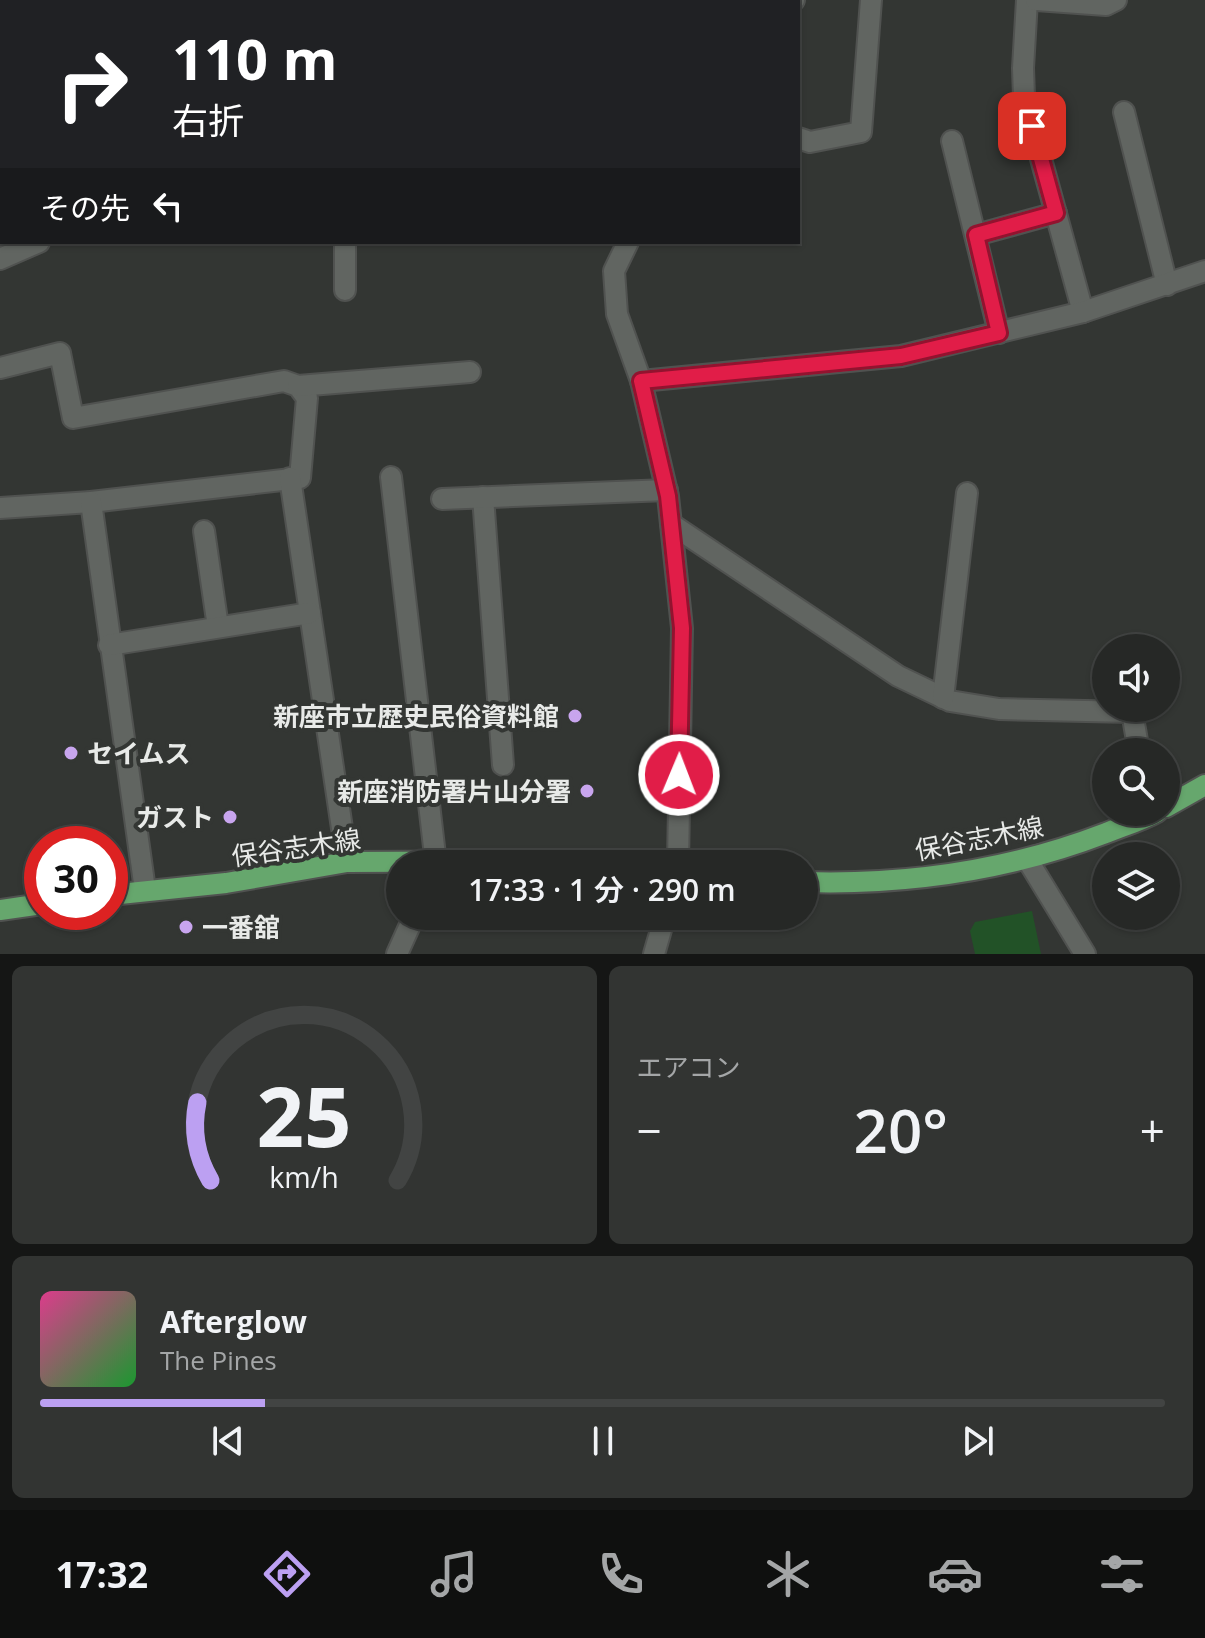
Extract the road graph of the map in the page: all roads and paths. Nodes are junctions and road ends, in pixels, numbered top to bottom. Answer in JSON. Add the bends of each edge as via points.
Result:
{"nodes":[{"id":1,"x":871,"y":0,"type":"edge"},
{"id":2,"x":1027,"y":0,"type":"edge"},
{"id":3,"x":1036,"y":0,"type":"edge"},
{"id":4,"x":1116,"y":0,"type":"edge"},
{"id":5,"x":1124,"y":112,"type":"dead end"},
{"id":6,"x":800,"y":139,"type":"edge"},
{"id":7,"x":952,"y":141,"type":"dead end"},
{"id":8,"x":1056,"y":213,"type":"junction"},
{"id":9,"x":976,"y":235,"type":"junction"},
{"id":10,"x":34,"y":244,"type":"edge"},
{"id":11,"x":345,"y":244,"type":"edge"},
{"id":12,"x":627,"y":244,"type":"edge"},
{"id":13,"x":0,"y":259,"type":"edge"},
{"id":14,"x":1205,"y":271,"type":"edge"},
{"id":15,"x":1167,"y":285,"type":"junction"},
{"id":16,"x":345,"y":290,"type":"dead end"},
{"id":17,"x":1083,"y":312,"type":"junction"},
{"id":18,"x":999,"y":333,"type":"junction"},
{"id":19,"x":0,"y":368,"type":"edge"},
{"id":20,"x":470,"y":372,"type":"dead end"},
{"id":21,"x":641,"y":381,"type":"junction"},
{"id":22,"x":298,"y":386,"type":"junction"},
{"id":23,"x":391,"y":477,"type":"dead end"},
{"id":24,"x":290,"y":478,"type":"junction"},
{"id":25,"x":667,"y":490,"type":"junction"},
{"id":26,"x":967,"y":493,"type":"dead end"},
{"id":27,"x":483,"y":497,"type":"junction"},
{"id":28,"x":442,"y":499,"type":"dead end"},
{"id":29,"x":91,"y":502,"type":"junction"},
{"id":30,"x":0,"y":508,"type":"edge"},
{"id":31,"x":671,"y":524,"type":"junction"},
{"id":32,"x":204,"y":531,"type":"dead end"},
{"id":33,"x":310,"y":613,"type":"junction"},
{"id":34,"x":218,"y":627,"type":"junction"},
{"id":35,"x":109,"y":645,"type":"junction"},
{"id":36,"x":943,"y":698,"type":"junction"},
{"id":37,"x":1137,"y":738,"type":"edge"},
{"id":38,"x":503,"y":765,"type":"dead end"},
{"id":39,"x":1205,"y":785,"type":"edge"},
{"id":40,"x":1180,"y":799,"type":"edge"},
{"id":41,"x":1121,"y":826,"type":"edge"},
{"id":42,"x":436,"y":850,"type":"edge"},
{"id":43,"x":678,"y":850,"type":"edge"},
{"id":44,"x":1027,"y":859,"type":"junction"},
{"id":45,"x":347,"y":862,"type":"junction"},
{"id":46,"x":386,"y":862,"type":"edge"},
{"id":47,"x":818,"y":882,"type":"edge"},
{"id":48,"x":145,"y":890,"type":"junction"},
{"id":49,"x":128,"y":892,"type":"edge"},
{"id":50,"x":24,"y":907,"type":"edge"},
{"id":51,"x":0,"y":910,"type":"edge"},
{"id":52,"x":408,"y":930,"type":"edge"},
{"id":53,"x":661,"y":930,"type":"edge"},
{"id":54,"x":397,"y":954,"type":"edge"},
{"id":55,"x":654,"y":954,"type":"edge"},
{"id":56,"x":1085,"y":954,"type":"edge"}],
"edges":[{"from":1,"to":6,"type":"street","via":[[861,132],[810,142]]},
{"from":2,"to":8,"type":"street","via":[[1024,97]]},
{"from":3,"to":4,"type":"street","via":[[1106,5]]},
{"from":5,"to":15,"type":"street"},
{"from":7,"to":9,"type":"street"},
{"from":8,"to":9,"type":"street"},
{"from":8,"to":17,"type":"street"},
{"from":9,"to":18,"type":"street"},
{"from":10,"to":13,"type":"street"},
{"from":11,"to":16,"type":"street"},
{"from":12,"to":21,"type":"street","via":[[614,271],[617,314]]},
{"from":14,"to":15,"type":"street"},
{"from":15,"to":17,"type":"street"},
{"from":17,"to":18,"type":"street"},
{"from":18,"to":21,"type":"street","via":[[901,356]]},
{"from":19,"to":22,"type":"street","via":[[60,353],[73,418],[284,381]]},
{"from":20,"to":22,"type":"street"},
{"from":21,"to":25,"type":"street"},
{"from":22,"to":24,"type":"street","via":[[307,398],[300,478]]},
{"from":23,"to":42,"type":"street"},
{"from":24,"to":29,"type":"street"},
{"from":24,"to":33,"type":"street"},
{"from":25,"to":27,"type":"street"},
{"from":25,"to":31,"type":"street"},
{"from":26,"to":36,"type":"street"},
{"from":27,"to":28,"type":"street"},
{"from":27,"to":38,"type":"street"},
{"from":29,"to":30,"type":"street"},
{"from":29,"to":35,"type":"street"},
{"from":31,"to":36,"type":"street","via":[[898,676]]},
{"from":31,"to":43,"type":"street","via":[[682,628]]},
{"from":32,"to":34,"type":"street"},
{"from":33,"to":34,"type":"street"},
{"from":33,"to":45,"type":"street"},
{"from":34,"to":35,"type":"street"},
{"from":35,"to":48,"type":"street"},
{"from":36,"to":37,"type":"street","via":[[999,709],[1132,712]]},
{"from":39,"to":40,"type":"main road","name":"保谷志木線"},
{"from":41,"to":44,"type":"main road","name":"保谷志木線"},
{"from":44,"to":47,"type":"main road","name":"保谷志木線","via":[[949,874]]},
{"from":44,"to":56,"type":"street"},
{"from":45,"to":46,"type":"main road","name":"保谷志木線"},
{"from":45,"to":48,"type":"main road","name":"保谷志木線","via":[[226,883]]},
{"from":48,"to":49,"type":"main road","name":"保谷志木線"},
{"from":50,"to":51,"type":"main road"},
{"from":52,"to":54,"type":"street"},
{"from":53,"to":55,"type":"street"}]}
